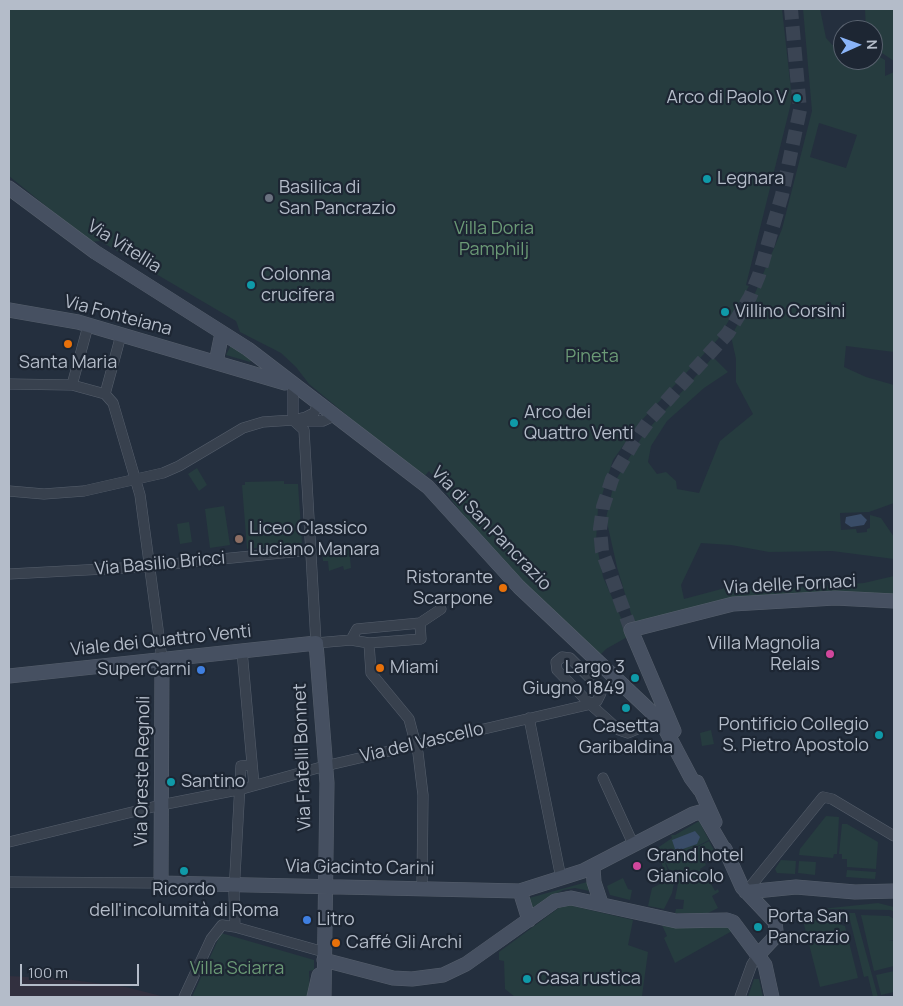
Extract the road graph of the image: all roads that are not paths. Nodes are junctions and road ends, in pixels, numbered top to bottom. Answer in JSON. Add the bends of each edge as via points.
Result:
{"nodes":[{"id":1,"x":9,"y":188,"type":"edge"},
{"id":2,"x":9,"y":310,"type":"edge"},
{"id":3,"x":88,"y":326,"type":"junction"},
{"id":4,"x":222,"y":333,"type":"junction"},
{"id":5,"x":121,"y":335,"type":"junction"},
{"id":6,"x":216,"y":362,"type":"junction"},
{"id":7,"x":9,"y":384,"type":"edge"},
{"id":8,"x":72,"y":385,"type":"junction"},
{"id":9,"x":293,"y":385,"type":"junction"},
{"id":10,"x":105,"y":394,"type":"junction"},
{"id":11,"x":318,"y":404,"type":"junction"},
{"id":12,"x":336,"y":415,"type":"junction"},
{"id":13,"x":293,"y":420,"type":"junction"},
{"id":14,"x":136,"y":480,"type":"junction"},
{"id":15,"x":9,"y":491,"type":"edge"},
{"id":16,"x":311,"y":550,"type":"junction"},
{"id":17,"x":151,"y":567,"type":"junction"},
{"id":18,"x":9,"y":574,"type":"edge"},
{"id":19,"x":894,"y":601,"type":"edge"},
{"id":20,"x":441,"y":609,"type":"dead end"},
{"id":21,"x":420,"y":623,"type":"junction"},
{"id":22,"x":351,"y":640,"type":"junction"},
{"id":23,"x":316,"y":643,"type":"junction"},
{"id":24,"x":369,"y":643,"type":"junction"},
{"id":25,"x":585,"y":650,"type":"junction"},
{"id":26,"x":242,"y":651,"type":"junction"},
{"id":27,"x":162,"y":659,"type":"junction"},
{"id":28,"x":575,"y":662,"type":"junction"},
{"id":29,"x":9,"y":676,"type":"edge"},
{"id":30,"x":656,"y":691,"type":"junction"},
{"id":31,"x":640,"y":702,"type":"junction"},
{"id":32,"x":590,"y":704,"type":"junction"},
{"id":33,"x":529,"y":718,"type":"junction"},
{"id":34,"x":653,"y":722,"type":"junction"},
{"id":35,"x":416,"y":745,"type":"junction"},
{"id":36,"x":252,"y":765,"type":"junction"},
{"id":37,"x":325,"y":766,"type":"junction"},
{"id":38,"x":603,"y":778,"type":"dead end"},
{"id":39,"x":254,"y":785,"type":"junction"},
{"id":40,"x":242,"y":788,"type":"junction"},
{"id":41,"x":700,"y":790,"type":"junction"},
{"id":42,"x":161,"y":805,"type":"junction"},
{"id":43,"x":693,"y":814,"type":"junction"},
{"id":44,"x":894,"y":836,"type":"edge"},
{"id":45,"x":9,"y":842,"type":"edge"},
{"id":46,"x":634,"y":846,"type":"junction"},
{"id":47,"x":728,"y":856,"type":"junction"},
{"id":48,"x":593,"y":867,"type":"junction"},
{"id":49,"x":561,"y":878,"type":"junction"},
{"id":50,"x":9,"y":882,"type":"edge"},
{"id":51,"x":160,"y":883,"type":"junction"},
{"id":52,"x":235,"y":884,"type":"junction"},
{"id":53,"x":324,"y":887,"type":"junction"},
{"id":54,"x":422,"y":888,"type":"junction"},
{"id":55,"x":520,"y":891,"type":"junction"},
{"id":56,"x":894,"y":891,"type":"edge"},
{"id":57,"x":746,"y":892,"type":"junction"},
{"id":58,"x":601,"y":903,"type":"junction"},
{"id":59,"x":529,"y":920,"type":"junction"},
{"id":60,"x":235,"y":927,"type":"junction"},
{"id":61,"x":758,"y":955,"type":"junction"},
{"id":62,"x":324,"y":956,"type":"junction"},
{"id":63,"x":184,"y":997,"type":"edge"},
{"id":64,"x":314,"y":997,"type":"edge"},
{"id":65,"x":324,"y":997,"type":"edge"},
{"id":66,"x":740,"y":997,"type":"edge"},
{"id":67,"x":772,"y":997,"type":"edge"}],
"edges":[{"from":1,"to":4,"type":"street","name":"Via Vitellia","via":[[94,252]]},
{"from":2,"to":3,"type":"street","name":"Via Fonteiana"},
{"from":3,"to":5,"type":"street","name":"Via Fonteiana"},
{"from":3,"to":8,"type":"street"},
{"from":4,"to":6,"type":"street"},
{"from":4,"to":9,"type":"street","name":"Via Vitellia"},
{"from":5,"to":6,"type":"street","name":"Via Fonteiana"},
{"from":5,"to":10,"type":"street"},
{"from":6,"to":9,"type":"street","name":"Via Fonteiana"},
{"from":7,"to":8,"type":"street"},
{"from":8,"to":10,"type":"street"},
{"from":9,"to":11,"type":"street","name":"Via di San Pancrazio"},
{"from":9,"to":13,"type":"street"},
{"from":10,"to":14,"type":"street","via":[[112,403]]},
{"from":11,"to":12,"type":"street","name":"Via di San Pancrazio"},
{"from":11,"to":13,"type":"street","via":[[312,414]]},
{"from":12,"to":13,"type":"street","via":[[323,421]]},
{"from":12,"to":25,"type":"street","name":"Via di San Pancrazio","via":[[434,493],[506,573]]},
{"from":13,"to":14,"type":"street","via":[[263,422],[243,428],[180,466]]},
{"from":13,"to":16,"type":"street","via":[[304,430]]},
{"from":14,"to":15,"type":"street","via":[[68,493]]},
{"from":14,"to":17,"type":"street"},
{"from":16,"to":17,"type":"street","name":"Via Basilio Bricci"},
{"from":16,"to":23,"type":"street"},
{"from":17,"to":18,"type":"street","name":"Via Basilio Bricci"},
{"from":17,"to":27,"type":"street"},
{"from":19,"to":30,"type":"street","name":"Via delle Fornaci","via":[[835,598],[733,604],[631,630]]},
{"from":20,"to":21,"type":"street"},
{"from":21,"to":22,"type":"street","via":[[357,629]]},
{"from":21,"to":24,"type":"street","via":[[421,638]]},
{"from":22,"to":23,"type":"street"},
{"from":22,"to":24,"type":"street"},
{"from":23,"to":26,"type":"street","name":"Viale dei Quattro Venti"},
{"from":23,"to":37,"type":"street","name":"Via Fratelli Bonnet"},
{"from":24,"to":35,"type":"street","via":[[374,678],[407,716]]},
{"from":25,"to":28,"type":"street"},
{"from":25,"to":31,"type":"street","name":"Via di San Pancrazio"},
{"from":26,"to":27,"type":"street","name":"Viale dei Quattro Venti"},
{"from":26,"to":36,"type":"street"},
{"from":27,"to":29,"type":"street","name":"Viale dei Quattro Venti"},
{"from":27,"to":42,"type":"street","name":"Via Oreste Regnoli"},
{"from":28,"to":32,"type":"street","via":[[601,690],[599,699]]},
{"from":28,"to":32,"type":"street","via":[[570,657],[561,657],[556,662],[556,669]]},
{"from":30,"to":31,"type":"street","via":[[649,701]]},
{"from":30,"to":34,"type":"street","name":"Via di San Pancrazio"},
{"from":30,"to":41,"type":"street","name":"Via di San Pancrazio"},
{"from":31,"to":34,"type":"street","name":"Via di San Pancrazio"},
{"from":32,"to":33,"type":"street","name":"Via del Vascello"},
{"from":32,"to":34,"type":"street","via":[[624,734]]},
{"from":33,"to":35,"type":"street","name":"Via del Vascello"},
{"from":33,"to":49,"type":"street"},
{"from":34,"to":41,"type":"street","name":"Via di San Pancrazio","via":[[670,734]]},
{"from":34,"to":43,"type":"street","name":"Via di San Pancrazio","via":[[697,800]]},
{"from":35,"to":37,"type":"street","name":"Via del Vascello"},
{"from":35,"to":54,"type":"street","via":[[423,795]]},
{"from":36,"to":39,"type":"street"},
{"from":36,"to":40,"type":"street","via":[[242,766]]},
{"from":37,"to":39,"type":"street","name":"Via del Vascello"},
{"from":37,"to":53,"type":"street","name":"Via Fratelli Bonnet"},
{"from":38,"to":46,"type":"street"},
{"from":39,"to":40,"type":"street","name":"Via del Vascello"},
{"from":40,"to":42,"type":"street"},
{"from":40,"to":52,"type":"street"},
{"from":41,"to":47,"type":"street","name":"Via di San Pancrazio"},
{"from":42,"to":45,"type":"street"},
{"from":42,"to":51,"type":"street","name":"Via Oreste Regnoli"},
{"from":43,"to":46,"type":"street","name":"Via Giacinto Carini"},
{"from":43,"to":47,"type":"street","name":"Via di San Pancrazio","via":[[704,814]]},
{"from":44,"to":57,"type":"street","via":[[825,797]]},
{"from":46,"to":48,"type":"street","name":"Via Giacinto Carini"},
{"from":47,"to":57,"type":"street","name":"Via di San Pancrazio"},
{"from":48,"to":49,"type":"street","name":"Via Giacinto Carini"},
{"from":48,"to":58,"type":"street"},
{"from":49,"to":55,"type":"street","name":"Via Giacinto Carini"},
{"from":50,"to":51,"type":"street","name":"Via Giacinto Carini"},
{"from":51,"to":52,"type":"street","name":"Via Giacinto Carini"},
{"from":52,"to":53,"type":"street","name":"Via Giacinto Carini"},
{"from":52,"to":60,"type":"street"},
{"from":53,"to":54,"type":"street","name":"Via Giacinto Carini"},
{"from":53,"to":62,"type":"street","name":"Via Fratelli Bonnet"},
{"from":54,"to":55,"type":"street","name":"Via Giacinto Carini"},
{"from":55,"to":59,"type":"street"},
{"from":56,"to":57,"type":"street","via":[[854,892],[796,886]]},
{"from":57,"to":61,"type":"street","via":[[775,922],[775,933]]},
{"from":58,"to":59,"type":"street","via":[[562,898]]},
{"from":58,"to":61,"type":"street","via":[[671,920],[727,920],[736,923]]},
{"from":59,"to":62,"type":"street","via":[[457,969],[433,978],[393,978]]},
{"from":60,"to":62,"type":"street"},
{"from":60,"to":63,"type":"street","via":[[224,925],[217,928]]},
{"from":61,"to":66,"type":"street"},
{"from":61,"to":67,"type":"street","via":[[764,965]]},
{"from":62,"to":64,"type":"street"},
{"from":62,"to":65,"type":"street"}]}
